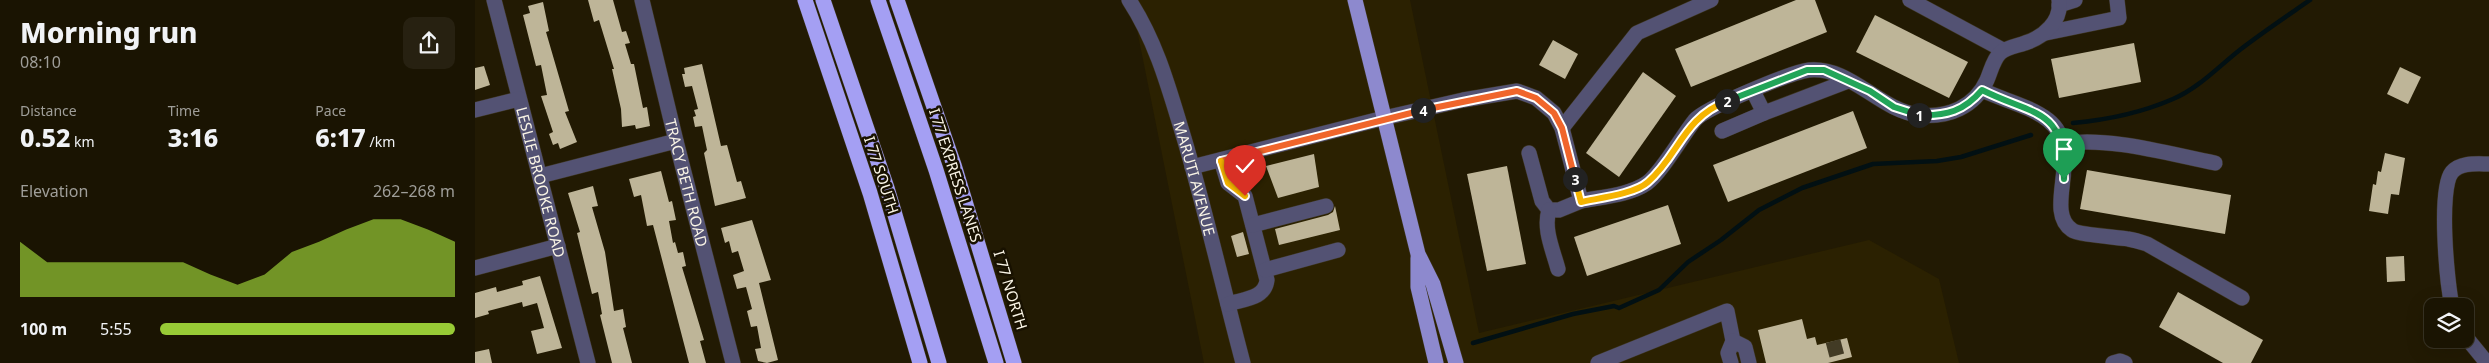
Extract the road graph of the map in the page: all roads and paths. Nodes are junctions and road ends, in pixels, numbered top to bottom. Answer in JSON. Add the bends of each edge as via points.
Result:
{"nodes":[{"id":1,"x":494,"y":0,"type":"edge"},
{"id":2,"x":642,"y":0,"type":"edge"},
{"id":3,"x":805,"y":0,"type":"edge"},
{"id":4,"x":823,"y":0,"type":"edge"},
{"id":5,"x":878,"y":0,"type":"edge"},
{"id":6,"x":897,"y":0,"type":"edge"},
{"id":7,"x":1129,"y":0,"type":"edge"},
{"id":8,"x":1355,"y":0,"type":"edge"},
{"id":9,"x":1711,"y":0,"type":"edge"},
{"id":10,"x":1910,"y":0,"type":"edge"},
{"id":11,"x":2075,"y":0,"type":"edge"},
{"id":12,"x":2117,"y":0,"type":"edge"},
{"id":13,"x":2059,"y":2,"type":"edge"},
{"id":14,"x":2046,"y":33,"type":"junction"},
{"id":15,"x":2003,"y":50,"type":"junction"},
{"id":16,"x":1848,"y":81,"type":"junction"},
{"id":17,"x":1982,"y":90,"type":"junction"},
{"id":18,"x":1753,"y":91,"type":"junction"},
{"id":19,"x":519,"y":99,"type":"junction"},
{"id":20,"x":475,"y":110,"type":"edge"},
{"id":21,"x":1764,"y":113,"type":"junction"},
{"id":22,"x":1384,"y":118,"type":"junction"},
{"id":23,"x":1562,"y":128,"type":"junction"},
{"id":24,"x":1722,"y":131,"type":"dead end"},
{"id":25,"x":676,"y":141,"type":"junction"},
{"id":26,"x":2063,"y":144,"type":"junction"},
{"id":27,"x":1529,"y":153,"type":"dead end"},
{"id":28,"x":1221,"y":160,"type":"junction"},
{"id":29,"x":2215,"y":163,"type":"dead end"},
{"id":30,"x":2489,"y":164,"type":"edge"},
{"id":31,"x":1193,"y":167,"type":"junction"},
{"id":32,"x":540,"y":176,"type":"junction"},
{"id":33,"x":1581,"y":202,"type":"junction"},
{"id":34,"x":1326,"y":206,"type":"dead end"},
{"id":35,"x":1549,"y":210,"type":"junction"},
{"id":36,"x":1253,"y":225,"type":"junction"},
{"id":37,"x":558,"y":246,"type":"junction"},
{"id":38,"x":1338,"y":250,"type":"dead end"},
{"id":39,"x":1418,"y":254,"type":"junction"},
{"id":40,"x":475,"y":268,"type":"edge"},
{"id":41,"x":1558,"y":269,"type":"dead end"},
{"id":42,"x":1265,"y":270,"type":"junction"},
{"id":43,"x":2242,"y":298,"type":"dead end"},
{"id":44,"x":2451,"y":298,"type":"edge"},
{"id":45,"x":1228,"y":304,"type":"junction"},
{"id":46,"x":1733,"y":341,"type":"junction"},
{"id":47,"x":2474,"y":347,"type":"edge"},
{"id":48,"x":588,"y":363,"type":"edge"},
{"id":49,"x":733,"y":363,"type":"edge"},
{"id":50,"x":920,"y":363,"type":"edge"},
{"id":51,"x":939,"y":363,"type":"edge"},
{"id":52,"x":996,"y":363,"type":"edge"},
{"id":53,"x":1015,"y":363,"type":"edge"},
{"id":54,"x":1243,"y":363,"type":"edge"},
{"id":55,"x":1436,"y":363,"type":"edge"},
{"id":56,"x":1456,"y":363,"type":"edge"},
{"id":57,"x":1599,"y":363,"type":"edge"},
{"id":58,"x":1731,"y":363,"type":"edge"},
{"id":59,"x":1749,"y":363,"type":"edge"},
{"id":60,"x":2113,"y":363,"type":"edge"},
{"id":61,"x":2125,"y":363,"type":"edge"},
{"id":62,"x":2487,"y":363,"type":"edge"}],
"edges":[{"from":1,"to":19,"type":"street","name":"LESLIE BROOKE ROAD"},
{"from":2,"to":25,"type":"street","name":"TRACY BETH ROAD"},
{"from":3,"to":50,"type":"highway","name":"I 77 SOUTH","via":[[870,193]]},
{"from":4,"to":51,"type":"highway","via":[[887,188]]},
{"from":5,"to":52,"type":"highway","name":"I 77 EXPRESS LANES","via":[[937,170]]},
{"from":6,"to":53,"type":"highway","name":"I 77 NORTH"},
{"from":7,"to":31,"type":"street","name":"MARUTI AVENUE","via":[[1145,25],[1161,62]]},
{"from":8,"to":22,"type":"main road"},
{"from":9,"to":23,"type":"street","via":[[1637,33]]},
{"from":10,"to":15,"type":"street"},
{"from":11,"to":13,"type":"street"},
{"from":12,"to":14,"type":"street","via":[[2119,18]]},
{"from":13,"to":14,"type":"street","via":[[2056,19]]},
{"from":14,"to":15,"type":"street"},
{"from":15,"to":17,"type":"street"},
{"from":16,"to":17,"type":"street","via":[[1894,107],[1917,115],[1938,116],[1957,111],[1972,102]]},
{"from":16,"to":18,"type":"street","via":[[1824,70],[1807,70]]},
{"from":16,"to":21,"type":"street"},
{"from":17,"to":26,"type":"street","via":[[2049,121]]},
{"from":18,"to":21,"type":"street"},
{"from":18,"to":33,"type":"street","via":[[1716,105],[1697,118],[1646,184]]},
{"from":19,"to":20,"type":"street"},
{"from":19,"to":32,"type":"street","name":"LESLIE BROOKE ROAD"},
{"from":21,"to":24,"type":"street"},
{"from":22,"to":23,"type":"street","via":[[1517,91],[1536,98],[1554,113]]},
{"from":22,"to":28,"type":"street"},
{"from":22,"to":39,"type":"main road"},
{"from":23,"to":33,"type":"street"},
{"from":25,"to":32,"type":"street"},
{"from":25,"to":49,"type":"street","name":"TRACY BETH ROAD"},
{"from":26,"to":29,"type":"street","via":[[2101,142]]},
{"from":26,"to":43,"type":"street","via":[[2064,179],[2059,208],[2064,224],[2074,232],[2147,244]]},
{"from":27,"to":35,"type":"street","via":[[1542,201]]},
{"from":28,"to":31,"type":"street"},
{"from":28,"to":36,"type":"street","via":[[1228,183],[1245,196]]},
{"from":30,"to":44,"type":"street","via":[[2465,164],[2452,172],[2446,186]]},
{"from":31,"to":45,"type":"street","name":"MARUTI AVENUE"},
{"from":32,"to":37,"type":"street","name":"LESLIE BROOKE ROAD"},
{"from":33,"to":35,"type":"street"},
{"from":34,"to":36,"type":"street"},
{"from":35,"to":41,"type":"street","via":[[1547,230]]},
{"from":36,"to":42,"type":"street"},
{"from":37,"to":40,"type":"street"},
{"from":37,"to":48,"type":"street","name":"LESLIE BROOKE ROAD"},
{"from":38,"to":42,"type":"street"},
{"from":39,"to":55,"type":"main road","via":[[1418,287]]},
{"from":39,"to":56,"type":"main road","via":[[1433,284]]},
{"from":42,"to":45,"type":"street","via":[[1264,291]]},
{"from":45,"to":54,"type":"street","name":"MARUTI AVENUE"},
{"from":46,"to":57,"type":"street","via":[[1727,311]]},
{"from":46,"to":58,"type":"street","via":[[1728,353]]},
{"from":46,"to":59,"type":"street","via":[[1745,347]]},
{"from":47,"to":62,"type":"street"},
{"from":60,"to":61,"type":"street"}]}
